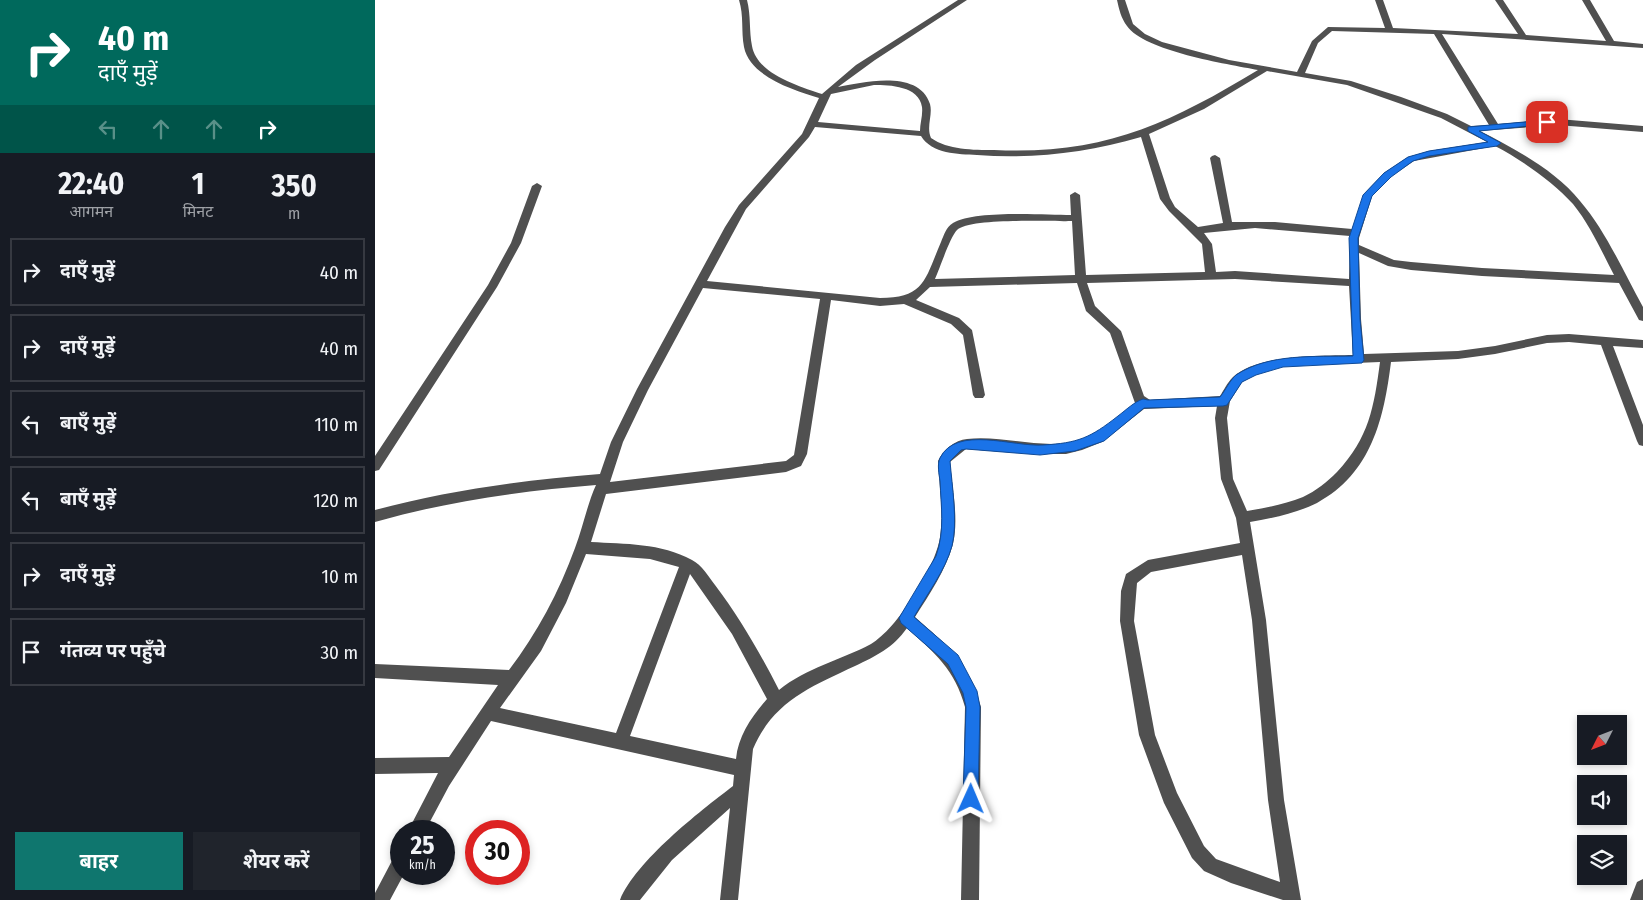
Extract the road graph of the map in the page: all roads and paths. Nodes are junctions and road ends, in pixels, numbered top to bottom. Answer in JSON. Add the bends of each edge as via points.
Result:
{"nodes":[{"id":1,"x":743,"y":0,"type":"edge"},
{"id":2,"x":963,"y":0,"type":"edge"},
{"id":3,"x":1121,"y":0,"type":"edge"},
{"id":4,"x":1379,"y":0,"type":"edge"},
{"id":5,"x":1499,"y":0,"type":"edge"},
{"id":6,"x":1586,"y":0,"type":"edge"},
{"id":7,"x":1390,"y":30,"type":"junction"},
{"id":8,"x":1437,"y":32,"type":"junction"},
{"id":9,"x":1523,"y":36,"type":"junction"},
{"id":10,"x":1611,"y":43,"type":"junction"},
{"id":11,"x":1643,"y":46,"type":"edge"},
{"id":12,"x":1266,"y":68,"type":"junction"},
{"id":13,"x":1300,"y":74,"type":"junction"},
{"id":14,"x":827,"y":95,"type":"junction"},
{"id":15,"x":814,"y":124,"type":"junction"},
{"id":16,"x":1495,"y":127,"type":"junction"},
{"id":17,"x":1470,"y":129,"type":"junction"},
{"id":18,"x":1643,"y":129,"type":"edge"},
{"id":19,"x":1144,"y":133,"type":"junction"},
{"id":20,"x":925,"y":134,"type":"junction"},
{"id":21,"x":1497,"y":143,"type":"junction"},
{"id":22,"x":1215,"y":158,"type":"dead end"},
{"id":23,"x":537,"y":186,"type":"dead end"},
{"id":24,"x":1075,"y":196,"type":"dead end"},
{"id":25,"x":1077,"y":218,"type":"junction"},
{"id":26,"x":1228,"y":225,"type":"junction"},
{"id":27,"x":1195,"y":231,"type":"junction"},
{"id":28,"x":1355,"y":233,"type":"junction"},
{"id":29,"x":1354,"y":247,"type":"junction"},
{"id":30,"x":1211,"y":276,"type":"junction"},
{"id":31,"x":1621,"y":279,"type":"junction"},
{"id":32,"x":1081,"y":280,"type":"junction"},
{"id":33,"x":928,"y":283,"type":"junction"},
{"id":34,"x":1354,"y":283,"type":"junction"},
{"id":35,"x":700,"y":284,"type":"junction"},
{"id":36,"x":826,"y":296,"type":"junction"},
{"id":37,"x":907,"y":301,"type":"junction"},
{"id":38,"x":1643,"y":317,"type":"edge"},
{"id":39,"x":1605,"y":340,"type":"junction"},
{"id":40,"x":1643,"y":344,"type":"edge"},
{"id":41,"x":1385,"y":359,"type":"junction"},
{"id":42,"x":1359,"y":360,"type":"junction"},
{"id":43,"x":979,"y":395,"type":"dead end"},
{"id":44,"x":1223,"y":402,"type":"junction"},
{"id":45,"x":1143,"y":403,"type":"junction"},
{"id":46,"x":1643,"y":441,"type":"edge"},
{"id":47,"x":375,"y":466,"type":"edge"},
{"id":48,"x":603,"y":484,"type":"junction"},
{"id":49,"x":375,"y":516,"type":"edge"},
{"id":50,"x":1243,"y":518,"type":"junction"},
{"id":51,"x":582,"y":548,"type":"junction"},
{"id":52,"x":1247,"y":548,"type":"junction"},
{"id":53,"x":687,"y":564,"type":"junction"},
{"id":54,"x":906,"y":618,"type":"junction"},
{"id":55,"x":375,"y":671,"type":"edge"},
{"id":56,"x":513,"y":678,"type":"junction"},
{"id":57,"x":776,"y":700,"type":"junction"},
{"id":58,"x":487,"y":714,"type":"junction"},
{"id":59,"x":620,"y":743,"type":"junction"},
{"id":60,"x":453,"y":765,"type":"junction"},
{"id":61,"x":375,"y":766,"type":"edge"},
{"id":62,"x":743,"y":769,"type":"junction"},
{"id":63,"x":740,"y":791,"type":"junction"},
{"id":64,"x":422,"y":820,"type":"edge"},
{"id":65,"x":390,"y":882,"type":"edge"},
{"id":66,"x":1643,"y":888,"type":"edge"},
{"id":67,"x":1291,"y":897,"type":"edge"},
{"id":68,"x":381,"y":900,"type":"edge"},
{"id":69,"x":629,"y":900,"type":"edge"},
{"id":70,"x":729,"y":900,"type":"edge"},
{"id":71,"x":970,"y":900,"type":"edge"},
{"id":72,"x":1639,"y":900,"type":"edge"}],
"edges":[{"from":1,"to":14,"type":"street","via":[[749,52],[755,60],[793,86]]},
{"from":2,"to":14,"type":"street","via":[[878,54]]},
{"from":3,"to":12,"type":"street","via":[[1131,25],[1142,36],[1159,44]]},
{"from":4,"to":7,"type":"street"},
{"from":5,"to":9,"type":"street"},
{"from":6,"to":10,"type":"street"},
{"from":7,"to":8,"type":"street"},
{"from":7,"to":13,"type":"street","via":[[1331,29],[1321,33]]},
{"from":8,"to":9,"type":"street"},
{"from":8,"to":16,"type":"street"},
{"from":9,"to":10,"type":"street"},
{"from":10,"to":11,"type":"street"},
{"from":12,"to":13,"type":"street"},
{"from":12,"to":19,"type":"street","via":[[1177,119]]},
{"from":13,"to":17,"type":"street","via":[[1348,83],[1398,99]]},
{"from":14,"to":15,"type":"street"},
{"from":14,"to":20,"type":"street","via":[[875,83],[911,88],[923,99],[926,108]]},
{"from":15,"to":20,"type":"street"},
{"from":15,"to":35,"type":"street","via":[[743,207]]},
{"from":16,"to":17,"type":"street"},
{"from":16,"to":18,"type":"street","via":[[1558,122]]},
{"from":17,"to":21,"type":"street"},
{"from":19,"to":20,"type":"street","via":[[1080,149],[1002,154],[945,148],[932,143]]},
{"from":19,"to":27,"type":"street","via":[[1165,199]]},
{"from":21,"to":28,"type":"street","via":[[1418,156],[1399,165],[1368,195]]},
{"from":21,"to":31,"type":"street","via":[[1556,182],[1577,203]]},
{"from":22,"to":26,"type":"street"},
{"from":23,"to":47,"type":"street","via":[[516,243],[492,287]]},
{"from":24,"to":25,"type":"street"},
{"from":25,"to":32,"type":"street"},
{"from":25,"to":33,"type":"street","via":[[975,220],[958,224],[952,229]]},
{"from":26,"to":27,"type":"street"},
{"from":26,"to":28,"type":"street"},
{"from":27,"to":30,"type":"street","via":[[1207,244]]},
{"from":28,"to":29,"type":"street"},
{"from":29,"to":31,"type":"street","via":[[1392,263],[1411,266]]},
{"from":29,"to":34,"type":"street"},
{"from":30,"to":32,"type":"street"},
{"from":30,"to":34,"type":"street"},
{"from":31,"to":38,"type":"street"},
{"from":32,"to":33,"type":"street"},
{"from":32,"to":45,"type":"street","via":[[1090,308],[1115,331],[1133,386]]},
{"from":33,"to":37,"type":"street"},
{"from":34,"to":42,"type":"street"},
{"from":35,"to":36,"type":"street"},
{"from":35,"to":48,"type":"street","via":[[638,398],[617,442]]},
{"from":36,"to":37,"type":"street","via":[[877,303]]},
{"from":36,"to":48,"type":"street","via":[[798,462],[782,468]]},
{"from":37,"to":43,"type":"street","via":[[955,321],[968,333]]},
{"from":39,"to":40,"type":"street"},
{"from":39,"to":41,"type":"street","via":[[1547,339],[1458,355]]},
{"from":39,"to":46,"type":"street"},
{"from":41,"to":42,"type":"street"},
{"from":41,"to":50,"type":"street","via":[[1377,417],[1360,456],[1331,486],[1302,503]]},
{"from":42,"to":44,"type":"street","via":[[1283,362],[1238,379]]},
{"from":44,"to":45,"type":"street"},
{"from":44,"to":50,"type":"street","via":[[1221,418],[1227,479]]},
{"from":45,"to":54,"type":"street","via":[[1100,437],[1075,447],[1040,450],[966,444],[950,453],[944,460],[946,544]]},
{"from":48,"to":49,"type":"street","via":[[541,484],[474,492]]},
{"from":48,"to":51,"type":"street"},
{"from":50,"to":52,"type":"street"},
{"from":51,"to":53,"type":"street","via":[[657,554]]},
{"from":51,"to":56,"type":"street","via":[[536,646]]},
{"from":52,"to":67,"type":"street","via":[[1259,620],[1276,800]]},
{"from":52,"to":67,"type":"street","via":[[1148,566],[1131,579],[1127,621],[1147,735],[1170,798],[1198,852],[1210,865]]},
{"from":53,"to":57,"type":"street","via":[[697,572],[747,642]]},
{"from":53,"to":59,"type":"street"},
{"from":54,"to":57,"type":"street","via":[[897,632],[881,646],[817,676]]},
{"from":54,"to":71,"type":"street","via":[[953,659],[970,691],[973,707]]},
{"from":55,"to":56,"type":"street"},
{"from":56,"to":58,"type":"street"},
{"from":57,"to":62,"type":"street","via":[[751,732]]},
{"from":58,"to":59,"type":"street"},
{"from":58,"to":60,"type":"street"},
{"from":59,"to":62,"type":"street"},
{"from":60,"to":61,"type":"street"},
{"from":60,"to":64,"type":"street"},
{"from":62,"to":63,"type":"street"},
{"from":63,"to":69,"type":"street","via":[[702,819],[660,861]]},
{"from":63,"to":70,"type":"street"},
{"from":65,"to":68,"type":"street"},
{"from":66,"to":72,"type":"street"}]}
